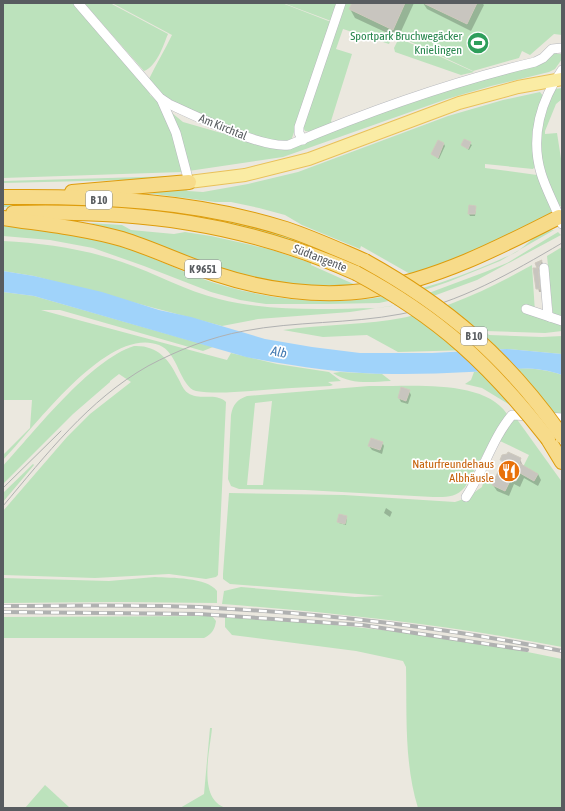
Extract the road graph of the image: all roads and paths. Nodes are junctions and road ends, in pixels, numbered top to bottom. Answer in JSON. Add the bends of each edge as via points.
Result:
{"nodes":[{"id":1,"x":78,"y":3,"type":"edge"},
{"id":2,"x":340,"y":3,"type":"edge"},
{"id":3,"x":562,"y":48,"type":"edge"},
{"id":4,"x":562,"y":70,"type":"edge"},
{"id":5,"x":558,"y":79,"type":"edge"},
{"id":6,"x":160,"y":98,"type":"junction"},
{"id":7,"x":302,"y":140,"type":"junction"},
{"id":8,"x":189,"y":182,"type":"junction"},
{"id":9,"x":3,"y":197,"type":"edge"},
{"id":10,"x":38,"y":197,"type":"junction"},
{"id":11,"x":3,"y":213,"type":"edge"},
{"id":12,"x":3,"y":218,"type":"edge"},
{"id":13,"x":561,"y":219,"type":"edge"},
{"id":14,"x":544,"y":268,"type":"dead end"},
{"id":15,"x":526,"y":309,"type":"dead end"},
{"id":16,"x":550,"y":317,"type":"junction"},
{"id":17,"x":562,"y":321,"type":"edge"},
{"id":18,"x":562,"y":418,"type":"edge"},
{"id":19,"x":562,"y":436,"type":"edge"},
{"id":20,"x":562,"y":462,"type":"edge"},
{"id":21,"x":466,"y":497,"type":"dead end"}],
"edges":[{"from":1,"to":6,"type":"street","name":"Am Kirchtal"},
{"from":2,"to":7,"type":"street","via":[[299,127]]},
{"from":3,"to":7,"type":"street","via":[[552,49],[536,62],[465,80]]},
{"from":4,"to":5,"type":"street"},
{"from":5,"to":8,"type":"main road","via":[[518,87],[459,104],[309,159],[244,175]]},
{"from":5,"to":13,"type":"street","via":[[540,114],[536,144],[540,172]]},
{"from":6,"to":7,"type":"street","name":"Am Kirchtal","via":[[186,112],[267,144],[280,147]]},
{"from":6,"to":8,"type":"street","name":"Am Kirchtal","via":[[176,133]]},
{"from":8,"to":10,"type":"highway","via":[[136,188],[98,188]]},
{"from":9,"to":10,"type":"highway","name":"Südtangente","number":"B 10"},
{"from":10,"to":19,"type":"highway","name":"Südtangente","number":"B 10","bridge":true,"via":[[160,203],[211,211],[286,229],[365,261],[426,298],[486,346],[527,390]]},
{"from":11,"to":20,"type":"highway","name":"Südtangente","number":"B 10","bridge":true,"via":[[85,213],[158,218],[201,224],[278,242],[321,257],[388,290],[449,333],[497,378],[548,439]]},
{"from":12,"to":13,"type":"highway","number":"K 9651","via":[[120,238],[215,274],[245,282],[276,288],[324,292],[370,290],[429,276]]},
{"from":14,"to":16,"type":"street"},
{"from":15,"to":16,"type":"street"},
{"from":16,"to":17,"type":"street"},
{"from":18,"to":21,"type":"street","via":[[512,415],[501,428],[482,470]]}]}
